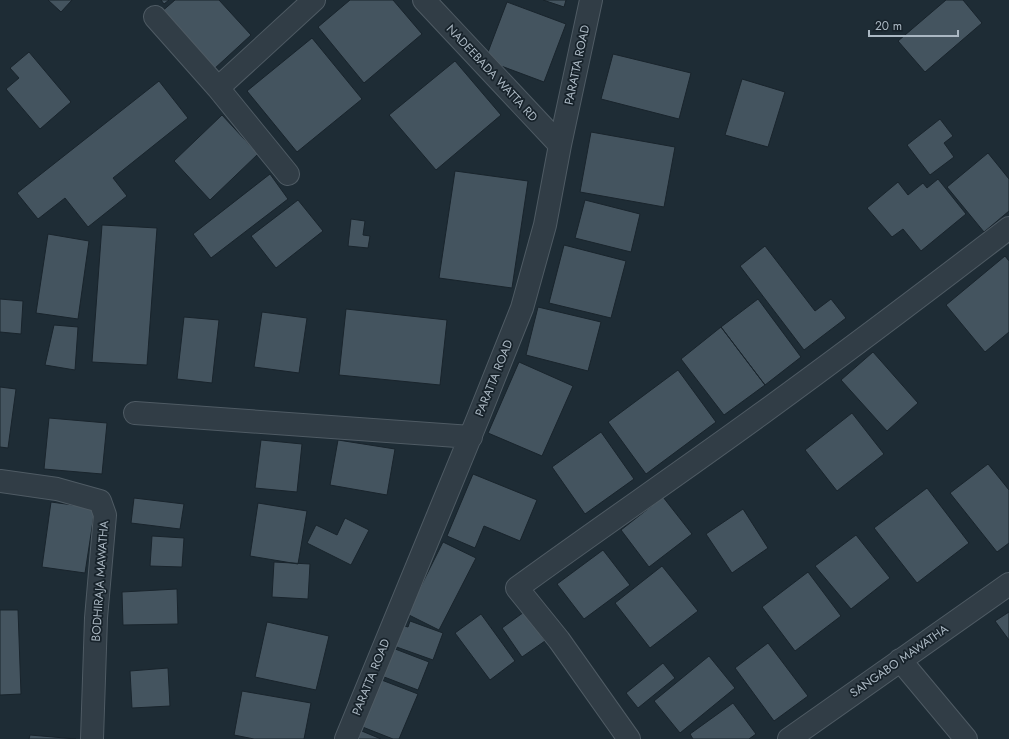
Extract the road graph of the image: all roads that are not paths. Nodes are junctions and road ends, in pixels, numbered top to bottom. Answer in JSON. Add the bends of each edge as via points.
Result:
{"nodes":[{"id":1,"x":314,"y":0,"type":"edge"},
{"id":2,"x":424,"y":0,"type":"edge"},
{"id":3,"x":590,"y":0,"type":"edge"},
{"id":4,"x":155,"y":17,"type":"dead end"},
{"id":5,"x":218,"y":88,"type":"junction"},
{"id":6,"x":560,"y":145,"type":"junction"},
{"id":7,"x":288,"y":174,"type":"dead end"},
{"id":8,"x":1009,"y":228,"type":"edge"},
{"id":9,"x":135,"y":414,"type":"dead end"},
{"id":10,"x":470,"y":437,"type":"junction"},
{"id":11,"x":0,"y":481,"type":"edge"},
{"id":12,"x":1009,"y":584,"type":"edge"},
{"id":13,"x":900,"y":660,"type":"junction"},
{"id":14,"x":92,"y":739,"type":"edge"},
{"id":15,"x":346,"y":739,"type":"edge"},
{"id":16,"x":629,"y":739,"type":"edge"},
{"id":17,"x":789,"y":739,"type":"edge"},
{"id":18,"x":966,"y":739,"type":"edge"}],
"edges":[{"from":1,"to":5,"type":"street"},
{"from":2,"to":6,"type":"street","name":"NADEEBADA WATTA RD"},
{"from":3,"to":6,"type":"street","name":"PARATTA ROAD"},
{"from":4,"to":5,"type":"street"},
{"from":5,"to":7,"type":"street"},
{"from":6,"to":10,"type":"street","name":"PARATTA ROAD","via":[[545,225],[522,308]]},
{"from":8,"to":16,"type":"street","via":[[766,410],[517,588],[559,640]]},
{"from":9,"to":10,"type":"street"},
{"from":10,"to":15,"type":"street","name":"PARATTA ROAD"},
{"from":11,"to":14,"type":"street","name":"BODHIRAJA MAWATHA","via":[[57,489],[100,501],[105,515],[96,618]]},
{"from":12,"to":13,"type":"street","name":"SANGABO MAWATHA"},
{"from":13,"to":17,"type":"street","name":"SANGABO MAWATHA"},
{"from":13,"to":18,"type":"street"}]}
